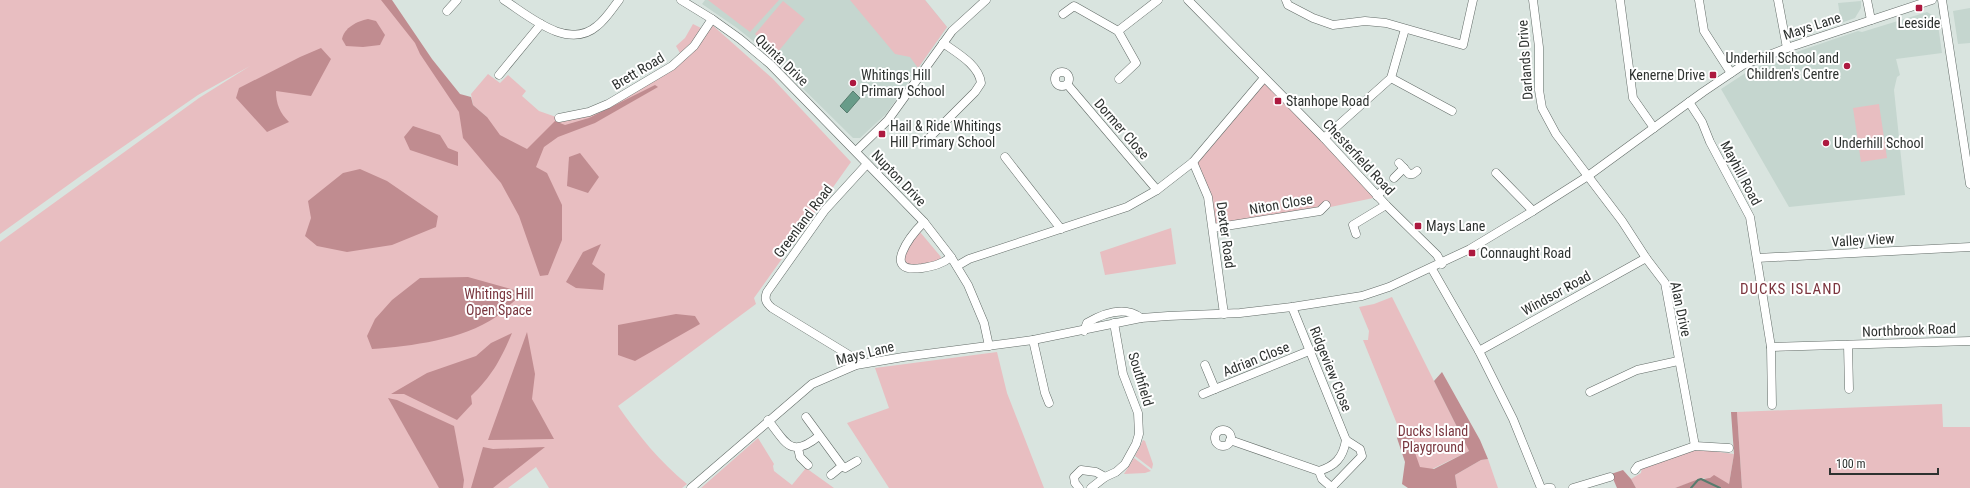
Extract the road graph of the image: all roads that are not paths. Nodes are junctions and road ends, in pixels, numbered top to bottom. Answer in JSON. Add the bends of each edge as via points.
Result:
{"nodes":[{"id":1,"x":457,"y":0,"type":"edge"},
{"id":2,"x":504,"y":0,"type":"edge"},
{"id":3,"x":619,"y":0,"type":"edge"},
{"id":4,"x":681,"y":0,"type":"edge"},
{"id":5,"x":986,"y":0,"type":"edge"},
{"id":6,"x":1158,"y":0,"type":"edge"},
{"id":7,"x":1188,"y":0,"type":"edge"},
{"id":8,"x":1286,"y":0,"type":"edge"},
{"id":9,"x":1473,"y":0,"type":"edge"},
{"id":10,"x":1533,"y":0,"type":"edge"},
{"id":11,"x":1620,"y":0,"type":"edge"},
{"id":12,"x":1778,"y":0,"type":"edge"},
{"id":13,"x":1867,"y":0,"type":"edge"},
{"id":14,"x":1932,"y":0,"type":"edge"},
{"id":15,"x":1942,"y":0,"type":"edge"},
{"id":16,"x":1700,"y":2,"type":"edge"},
{"id":17,"x":447,"y":11,"type":"dead end"},
{"id":18,"x":1063,"y":14,"type":"dead end"},
{"id":19,"x":712,"y":19,"type":"junction"},
{"id":20,"x":1871,"y":20,"type":"junction"},
{"id":21,"x":541,"y":24,"type":"junction"},
{"id":22,"x":1118,"y":30,"type":"junction"},
{"id":23,"x":1405,"y":30,"type":"junction"},
{"id":24,"x":943,"y":44,"type":"junction"},
{"id":25,"x":1787,"y":48,"type":"junction"},
{"id":26,"x":1731,"y":73,"type":"junction"},
{"id":27,"x":499,"y":76,"type":"dead end"},
{"id":28,"x":1264,"y":78,"type":"junction"},
{"id":29,"x":1391,"y":78,"type":"junction"},
{"id":30,"x":1119,"y":79,"type":"dead end"},
{"id":31,"x":1067,"y":84,"type":"dead end"},
{"id":32,"x":1689,"y":102,"type":"junction"},
{"id":33,"x":1452,"y":111,"type":"dead end"},
{"id":34,"x":559,"y":118,"type":"dead end"},
{"id":35,"x":1654,"y":128,"type":"junction"},
{"id":36,"x":1324,"y":138,"type":"junction"},
{"id":37,"x":928,"y":139,"type":"dead end"},
{"id":38,"x":856,"y":151,"type":"junction"},
{"id":39,"x":1005,"y":157,"type":"dead end"},
{"id":40,"x":1193,"y":162,"type":"junction"},
{"id":41,"x":867,"y":164,"type":"junction"},
{"id":42,"x":1417,"y":171,"type":"dead end"},
{"id":43,"x":1496,"y":173,"type":"dead end"},
{"id":44,"x":1588,"y":176,"type":"junction"},
{"id":45,"x":1394,"y":178,"type":"dead end"},
{"id":46,"x":1970,"y":184,"type":"edge"},
{"id":47,"x":1386,"y":187,"type":"dead end"},
{"id":48,"x":1157,"y":190,"type":"junction"},
{"id":49,"x":1377,"y":196,"type":"junction"},
{"id":50,"x":1326,"y":205,"type":"dead end"},
{"id":51,"x":1386,"y":205,"type":"junction"},
{"id":52,"x":1533,"y":211,"type":"junction"},
{"id":53,"x":924,"y":222,"type":"junction"},
{"id":54,"x":1213,"y":228,"type":"junction"},
{"id":55,"x":1061,"y":229,"type":"junction"},
{"id":56,"x":1356,"y":234,"type":"dead end"},
{"id":57,"x":1970,"y":247,"type":"edge"},
{"id":58,"x":951,"y":258,"type":"junction"},
{"id":59,"x":1646,"y":258,"type":"junction"},
{"id":60,"x":1757,"y":258,"type":"junction"},
{"id":61,"x":1442,"y":264,"type":"junction"},
{"id":62,"x":957,"y":266,"type":"junction"},
{"id":63,"x":1432,"y":268,"type":"junction"},
{"id":64,"x":1292,"y":307,"type":"junction"},
{"id":65,"x":1224,"y":314,"type":"junction"},
{"id":66,"x":1142,"y":318,"type":"junction"},
{"id":67,"x":1114,"y":323,"type":"junction"},
{"id":68,"x":1084,"y":331,"type":"junction"},
{"id":69,"x":1033,"y":340,"type":"junction"},
{"id":70,"x":1970,"y":341,"type":"edge"},
{"id":71,"x":1848,"y":345,"type":"junction"},
{"id":72,"x":990,"y":346,"type":"junction"},
{"id":73,"x":1771,"y":347,"type":"junction"},
{"id":74,"x":1309,"y":351,"type":"junction"},
{"id":75,"x":1479,"y":351,"type":"junction"},
{"id":76,"x":1678,"y":361,"type":"junction"},
{"id":77,"x":1205,"y":364,"type":"dead end"},
{"id":78,"x":856,"y":366,"type":"junction"},
{"id":79,"x":1215,"y":389,"type":"junction"},
{"id":80,"x":1849,"y":389,"type":"dead end"},
{"id":81,"x":1590,"y":392,"type":"dead end"},
{"id":82,"x":1203,"y":394,"type":"dead end"},
{"id":83,"x":1049,"y":403,"type":"dead end"},
{"id":84,"x":1772,"y":405,"type":"dead end"},
{"id":85,"x":806,"y":417,"type":"dead end"},
{"id":86,"x":768,"y":420,"type":"junction"},
{"id":87,"x":819,"y":436,"type":"junction"},
{"id":88,"x":1230,"y":440,"type":"dead end"},
{"id":89,"x":1346,"y":440,"type":"junction"},
{"id":90,"x":1695,"y":446,"type":"junction"},
{"id":91,"x":798,"y":448,"type":"junction"},
{"id":92,"x":1729,"y":448,"type":"dead end"},
{"id":93,"x":857,"y":461,"type":"dead end"},
{"id":94,"x":808,"y":465,"type":"dead end"},
{"id":95,"x":842,"y":466,"type":"junction"},
{"id":96,"x":1635,"y":470,"type":"dead end"},
{"id":97,"x":1319,"y":471,"type":"junction"},
{"id":98,"x":831,"y":475,"type":"dead end"},
{"id":99,"x":1105,"y":476,"type":"junction"},
{"id":100,"x":1610,"y":477,"type":"dead end"},
{"id":101,"x":691,"y":488,"type":"edge"},
{"id":102,"x":1079,"y":488,"type":"edge"},
{"id":103,"x":1091,"y":488,"type":"edge"},
{"id":104,"x":1541,"y":488,"type":"edge"},
{"id":105,"x":1547,"y":488,"type":"edge"},
{"id":106,"x":1551,"y":488,"type":"edge"},
{"id":107,"x":1573,"y":488,"type":"edge"}],
"edges":[{"from":1,"to":17,"type":"street"},
{"from":2,"to":21,"type":"street"},
{"from":3,"to":21,"type":"street","via":[[596,27],[582,34],[570,36],[557,33]]},
{"from":4,"to":19,"type":"street","name":"Quinta Drive"},
{"from":5,"to":24,"type":"street","via":[[952,31]]},
{"from":6,"to":22,"type":"street"},
{"from":7,"to":28,"type":"street","name":"Chesterfield Road"},
{"from":8,"to":23,"type":"street","via":[[1288,5],[1333,25],[1366,21],[1386,23]]},
{"from":9,"to":23,"type":"street","via":[[1463,45]]},
{"from":10,"to":44,"type":"street","name":"Darlands Drive","via":[[1539,47],[1539,90],[1542,108],[1556,134]]},
{"from":11,"to":35,"type":"street","via":[[1633,98]]},
{"from":12,"to":25,"type":"street"},
{"from":13,"to":20,"type":"street"},
{"from":14,"to":20,"type":"street","name":"Mays Lane"},
{"from":15,"to":46,"type":"street"},
{"from":16,"to":26,"type":"street","via":[[1704,31]]},
{"from":18,"to":22,"type":"street","via":[[1074,6]]},
{"from":19,"to":34,"type":"street","name":"Brett Road","via":[[694,46],[672,66],[608,104],[589,112]]},
{"from":19,"to":38,"type":"street","name":"Quinta Drive","via":[[770,64]]},
{"from":20,"to":25,"type":"street","name":"Mays Lane"},
{"from":21,"to":27,"type":"street"},
{"from":22,"to":30,"type":"street","via":[[1136,63]]},
{"from":23,"to":29,"type":"street"},
{"from":24,"to":37,"type":"street","via":[[961,56],[980,75],[981,83]]},
{"from":24,"to":38,"type":"street","via":[[888,120]]},
{"from":25,"to":26,"type":"street","name":"Mays Lane","via":[[1757,59]]},
{"from":26,"to":32,"type":"street","name":"Mays Lane"},
{"from":28,"to":36,"type":"street","name":"Chesterfield Road"},
{"from":28,"to":40,"type":"street"},
{"from":29,"to":33,"type":"street"},
{"from":29,"to":36,"type":"street"},
{"from":31,"to":48,"type":"street","name":"Dormer Close"},
{"from":32,"to":35,"type":"street","name":"Mays Lane"},
{"from":32,"to":60,"type":"street","name":"Mayhill Road","via":[[1702,122],[1750,217]]},
{"from":35,"to":44,"type":"street","name":"Mays Lane"},
{"from":36,"to":49,"type":"street","name":"Chesterfield Road"},
{"from":38,"to":41,"type":"street","name":"Nupton Drive"},
{"from":39,"to":55,"type":"street"},
{"from":40,"to":48,"type":"street"},
{"from":40,"to":54,"type":"street","name":"Dexter Road","via":[[1208,197]]},
{"from":41,"to":53,"type":"street","name":"Nupton Drive"},
{"from":41,"to":78,"type":"street","name":"Greenland Road","via":[[825,210],[765,298],[766,303],[772,308],[849,355]]},
{"from":42,"to":45,"type":"street","via":[[1410,174],[1402,166]]},
{"from":43,"to":52,"type":"street"},
{"from":44,"to":52,"type":"street","name":"Mays Lane"},
{"from":44,"to":59,"type":"street","name":"Alan Drive"},
{"from":47,"to":49,"type":"street"},
{"from":48,"to":55,"type":"street","via":[[1127,207]]},
{"from":49,"to":51,"type":"street","name":"Chesterfield Road"},
{"from":50,"to":54,"type":"street","name":"Niton Close","via":[[1320,211]]},
{"from":51,"to":56,"type":"street","via":[[1353,225]]},
{"from":51,"to":61,"type":"street","name":"Chesterfield Road","via":[[1437,255]]},
{"from":52,"to":61,"type":"street","name":"Mays Lane"},
{"from":53,"to":58,"type":"street","name":"Nupton Drive"},
{"from":53,"to":58,"type":"street","name":"Nupton Drive","via":[[902,252],[902,264],[913,269],[936,266]]},
{"from":54,"to":65,"type":"street","name":"Dexter Road"},
{"from":55,"to":62,"type":"street","via":[[969,259]]},
{"from":57,"to":60,"type":"street","name":"Valley View"},
{"from":58,"to":62,"type":"street","name":"Nupton Drive"},
{"from":59,"to":75,"type":"street","name":"Windsor Road"},
{"from":59,"to":76,"type":"street","name":"Alan Drive","via":[[1665,283]]},
{"from":60,"to":73,"type":"street","name":"Mayhill Road"},
{"from":61,"to":63,"type":"street","name":"Mays Lane"},
{"from":62,"to":72,"type":"street","name":"Nupton Drive","via":[[984,323]]},
{"from":63,"to":64,"type":"street","name":"Mays Lane","via":[[1370,294]]},
{"from":63,"to":75,"type":"street"},
{"from":64,"to":65,"type":"street","name":"Mays Lane"},
{"from":64,"to":74,"type":"street","name":"Ridgeview Close"},
{"from":65,"to":66,"type":"street","name":"Mays Lane"},
{"from":66,"to":67,"type":"street","name":"Mays Lane"},
{"from":66,"to":68,"type":"street","name":"Mays Lane","via":[[1134,313],[1108,313],[1087,323]]},
{"from":67,"to":68,"type":"street","name":"Mays Lane"},
{"from":67,"to":99,"type":"street","name":"Southfield","via":[[1123,374],[1138,413],[1139,429],[1136,444],[1125,464],[1116,472]]},
{"from":68,"to":69,"type":"street","name":"Mays Lane"},
{"from":69,"to":72,"type":"street","name":"Mays Lane"},
{"from":69,"to":83,"type":"street","via":[[1044,393]]},
{"from":70,"to":71,"type":"street","name":"Northbrook Road"},
{"from":71,"to":73,"type":"street","name":"Northbrook Road"},
{"from":71,"to":80,"type":"street","name":"Northbrook Road"},
{"from":72,"to":78,"type":"street","name":"Mays Lane","via":[[880,360]]},
{"from":73,"to":84,"type":"street","name":"Mayhill Road"},
{"from":74,"to":79,"type":"street","name":"Adrian Close"},
{"from":74,"to":89,"type":"street","name":"Ridgeview Close"},
{"from":75,"to":104,"type":"street","via":[[1513,419]]},
{"from":76,"to":81,"type":"street","via":[[1637,370]]},
{"from":76,"to":90,"type":"street","name":"Alan Drive"},
{"from":77,"to":79,"type":"street","name":"Adrian Close"},
{"from":78,"to":86,"type":"street","name":"Mays Lane","via":[[812,384]]},
{"from":79,"to":82,"type":"street"},
{"from":85,"to":87,"type":"street"},
{"from":86,"to":91,"type":"street","via":[[784,441]]},
{"from":86,"to":101,"type":"street","name":"Mays Lane"},
{"from":87,"to":91,"type":"street","via":[[804,447]]},
{"from":87,"to":95,"type":"street"},
{"from":88,"to":97,"type":"street"},
{"from":89,"to":97,"type":"street","via":[[1342,456],[1336,463]]},
{"from":89,"to":97,"type":"street","name":"Ridgeview Close","via":[[1360,449],[1362,456],[1334,486],[1330,486],[1322,479]]},
{"from":90,"to":92,"type":"street"},
{"from":90,"to":96,"type":"street","via":[[1638,466]]},
{"from":91,"to":94,"type":"street","via":[[800,457]]},
{"from":93,"to":95,"type":"street","via":[[845,468]]},
{"from":95,"to":98,"type":"street"},
{"from":99,"to":102,"type":"street","via":[[1081,470],[1074,477]]},
{"from":99,"to":103,"type":"street","name":"Southfield"},
{"from":100,"to":107,"type":"street"},
{"from":105,"to":106,"type":"street"}]}
